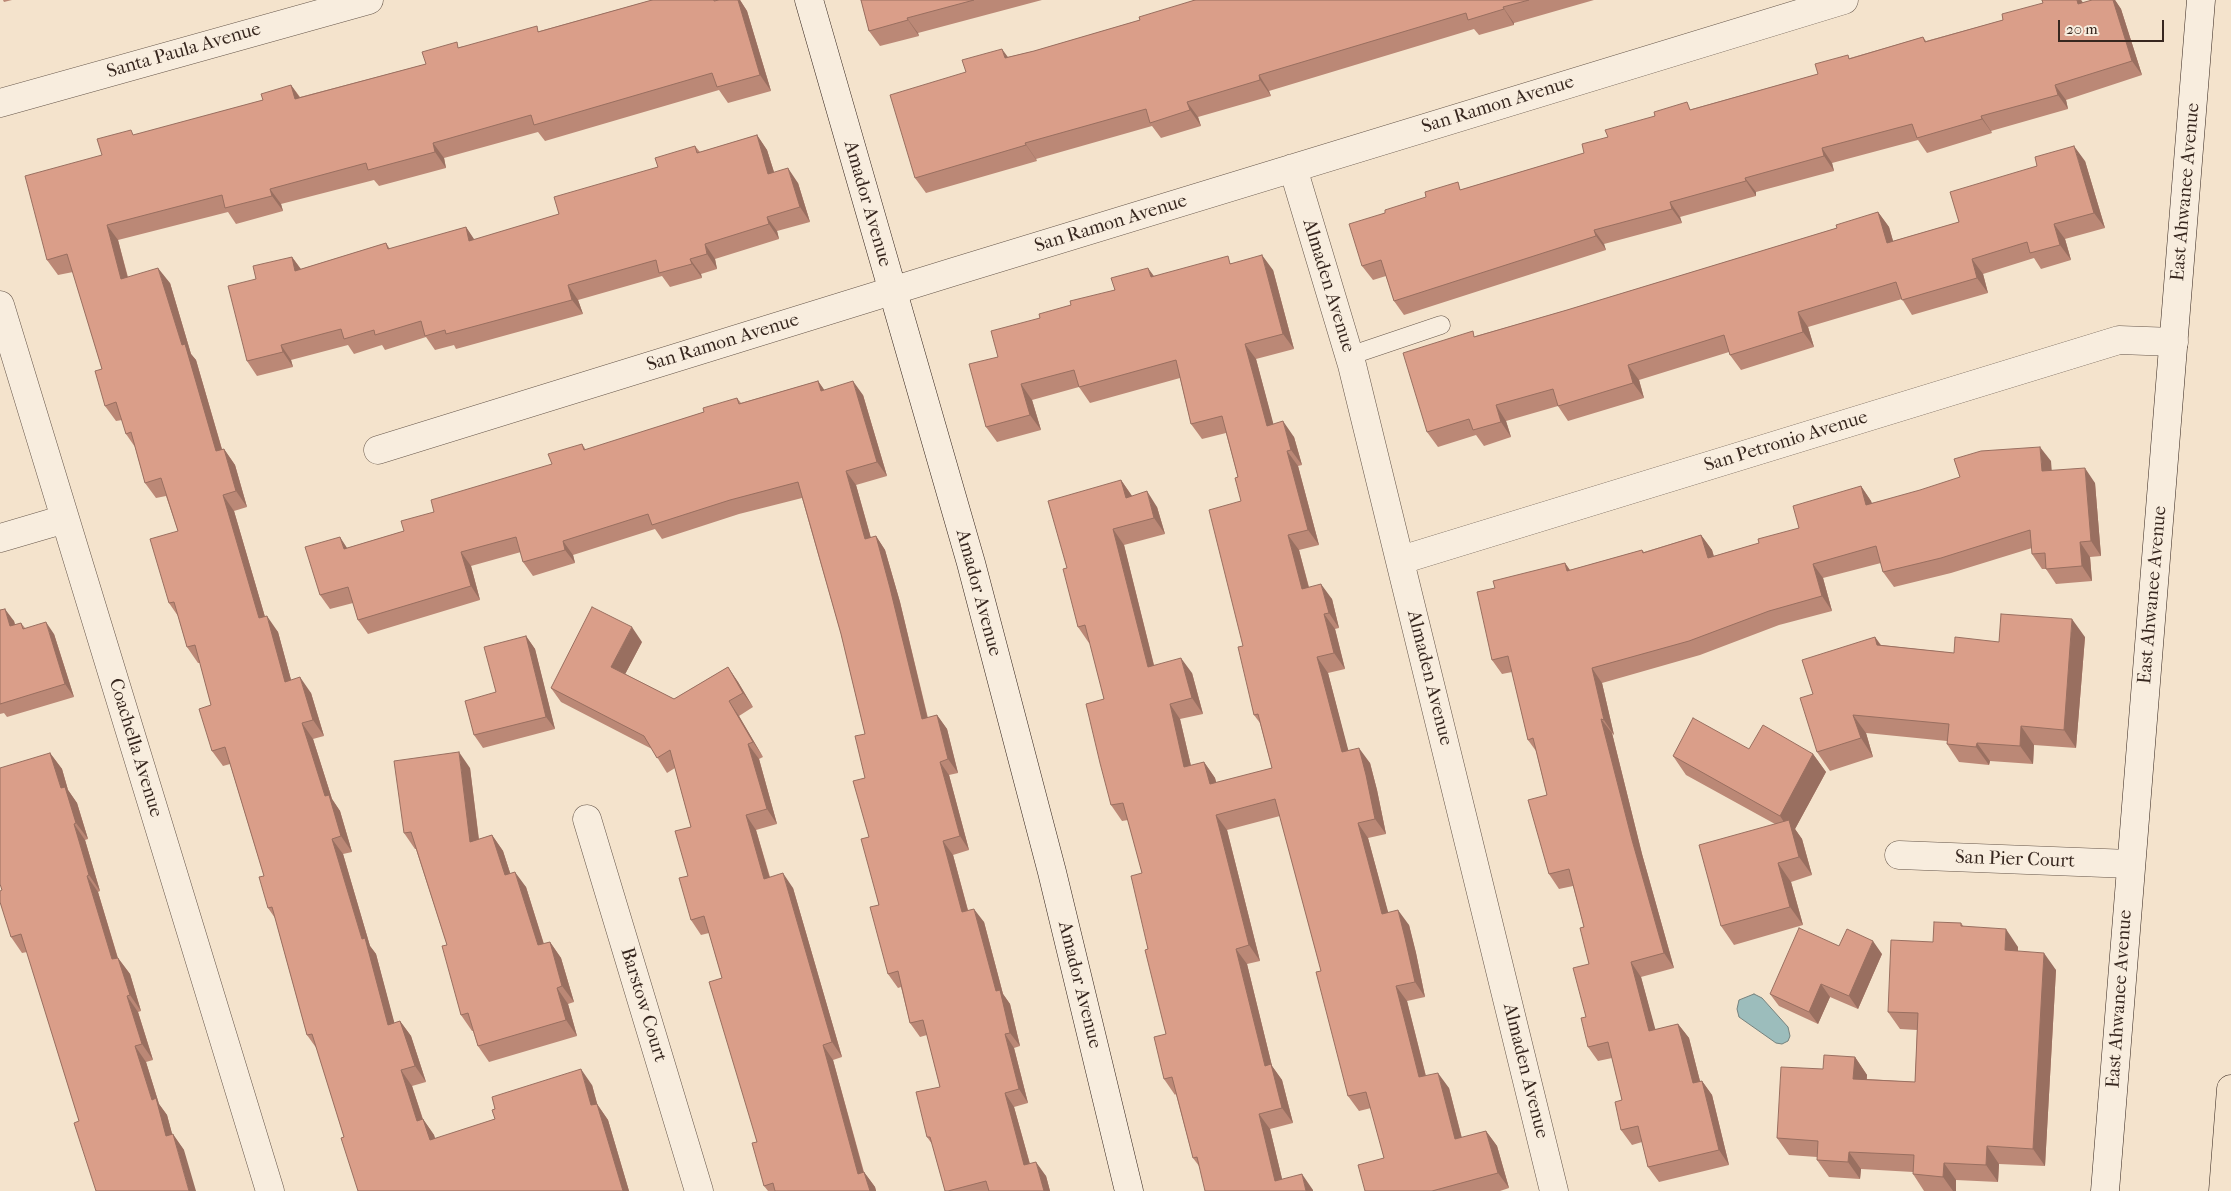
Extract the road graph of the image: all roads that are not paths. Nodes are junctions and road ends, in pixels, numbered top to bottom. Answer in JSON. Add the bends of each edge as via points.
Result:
{"nodes":[{"id":1,"x":369,"y":0,"type":"edge"},
{"id":2,"x":809,"y":0,"type":"edge"},
{"id":3,"x":1844,"y":0,"type":"edge"},
{"id":4,"x":2201,"y":0,"type":"edge"},
{"id":5,"x":0,"y":103,"type":"edge"},
{"id":6,"x":1293,"y":168,"type":"junction"},
{"id":7,"x":892,"y":290,"type":"junction"},
{"id":8,"x":0,"y":304,"type":"edge"},
{"id":9,"x":1441,"y":325,"type":"dead end"},
{"id":10,"x":2174,"y":342,"type":"junction"},
{"id":11,"x":1349,"y":356,"type":"junction"},
{"id":12,"x":378,"y":450,"type":"dead end"},
{"id":13,"x":65,"y":519,"type":"junction"},
{"id":14,"x":0,"y":538,"type":"edge"},
{"id":15,"x":1401,"y":560,"type":"junction"},
{"id":16,"x":586,"y":819,"type":"dead end"},
{"id":17,"x":1899,"y":855,"type":"dead end"},
{"id":18,"x":2130,"y":864,"type":"junction"},
{"id":19,"x":2231,"y":1089,"type":"edge"},
{"id":20,"x":270,"y":1191,"type":"edge"},
{"id":21,"x":699,"y":1191,"type":"edge"},
{"id":22,"x":1129,"y":1191,"type":"edge"},
{"id":23,"x":1554,"y":1191,"type":"edge"},
{"id":24,"x":2105,"y":1191,"type":"edge"},
{"id":25,"x":2223,"y":1191,"type":"edge"}],
"edges":[{"from":1,"to":5,"type":"street","name":"Santa Paula Avenue"},
{"from":2,"to":7,"type":"street","name":"Amador Avenue"},
{"from":3,"to":6,"type":"street","name":"San Ramon Avenue"},
{"from":4,"to":10,"type":"street","name":"East Ahwanee Avenue"},
{"from":6,"to":7,"type":"street","name":"San Ramon Avenue"},
{"from":6,"to":11,"type":"street","name":"Almaden Avenue"},
{"from":7,"to":12,"type":"street","name":"San Ramon Avenue"},
{"from":7,"to":22,"type":"street","name":"Amador Avenue","via":[[976,583],[1052,872]]},
{"from":8,"to":13,"type":"street","name":"Coachella Avenue"},
{"from":9,"to":11,"type":"lane"},
{"from":10,"to":15,"type":"street","name":"San Petronio Avenue","via":[[2119,340]]},
{"from":10,"to":18,"type":"street","name":"East Ahwanee Avenue"},
{"from":11,"to":15,"type":"street","name":"Almaden Avenue"},
{"from":13,"to":14,"type":"street"},
{"from":13,"to":20,"type":"street","name":"Coachella Avenue"},
{"from":15,"to":23,"type":"street","name":"Almaden Avenue"},
{"from":16,"to":21,"type":"street","name":"Barstow Court"},
{"from":17,"to":18,"type":"street","name":"San Pier Court"},
{"from":18,"to":24,"type":"street","name":"East Ahwanee Avenue"},
{"from":19,"to":25,"type":"highway"}]}
